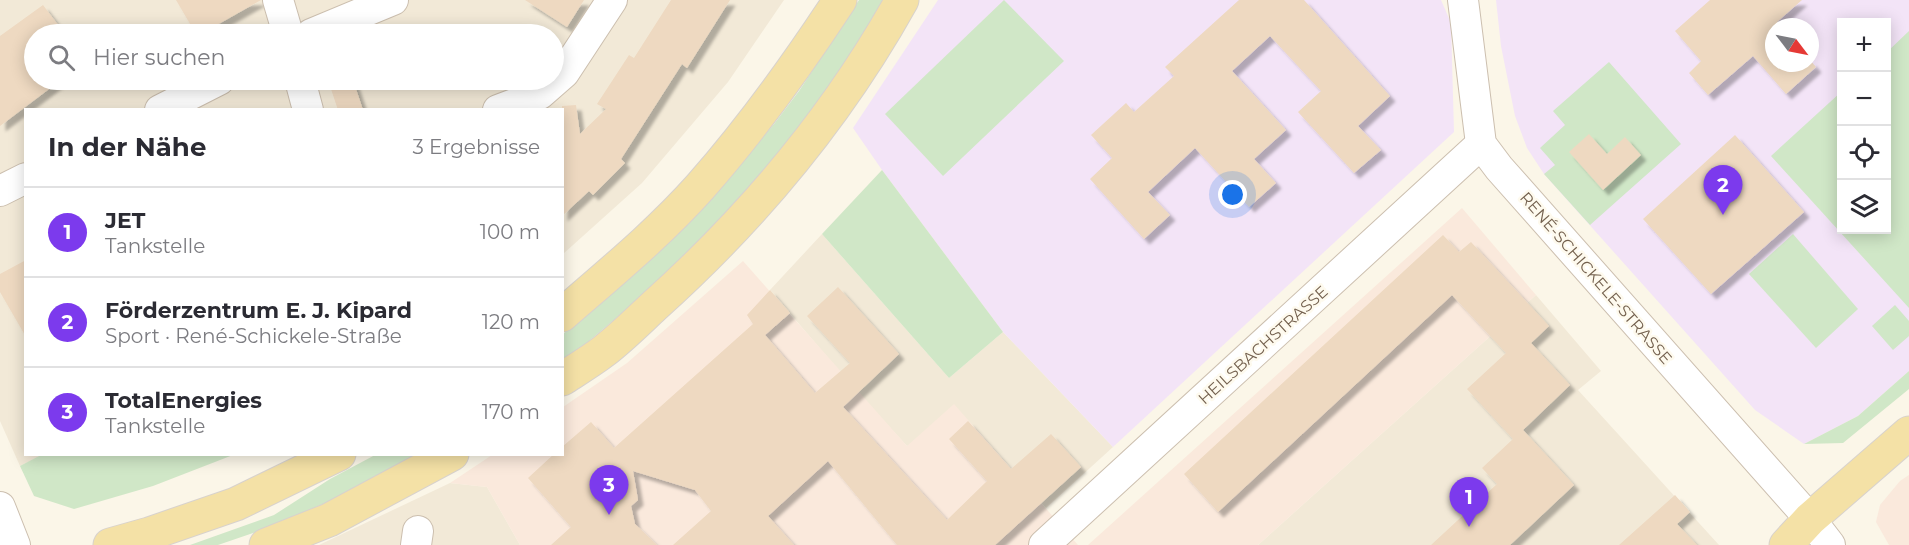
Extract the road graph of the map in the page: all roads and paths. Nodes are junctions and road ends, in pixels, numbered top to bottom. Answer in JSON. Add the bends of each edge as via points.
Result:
{"nodes":[{"id":1,"x":278,"y":0,"type":"edge"},
{"id":2,"x":393,"y":0,"type":"edge"},
{"id":3,"x":612,"y":0,"type":"edge"},
{"id":4,"x":840,"y":0,"type":"edge"},
{"id":5,"x":902,"y":0,"type":"edge"},
{"id":6,"x":1463,"y":0,"type":"edge"},
{"id":7,"x":285,"y":24,"type":"edge"},
{"id":8,"x":335,"y":24,"type":"edge"},
{"id":9,"x":564,"y":73,"type":"edge"},
{"id":10,"x":199,"y":90,"type":"edge"},
{"id":11,"x":303,"y":90,"type":"edge"},
{"id":12,"x":545,"y":90,"type":"edge"},
{"id":13,"x":164,"y":108,"type":"edge"},
{"id":14,"x":307,"y":108,"type":"edge"},
{"id":15,"x":503,"y":108,"type":"edge"},
{"id":16,"x":1481,"y":144,"type":"junction"},
{"id":17,"x":24,"y":179,"type":"edge"},
{"id":18,"x":0,"y":191,"type":"edge"},
{"id":19,"x":564,"y":313,"type":"edge"},
{"id":20,"x":564,"y":378,"type":"edge"},
{"id":21,"x":1909,"y":433,"type":"edge"},
{"id":22,"x":335,"y":456,"type":"edge"},
{"id":23,"x":448,"y":456,"type":"edge"},
{"id":24,"x":0,"y":507,"type":"edge"},
{"id":25,"x":1810,"y":519,"type":"junction"},
{"id":26,"x":15,"y":545,"type":"edge"},
{"id":27,"x":110,"y":545,"type":"edge"},
{"id":28,"x":266,"y":545,"type":"edge"},
{"id":29,"x":1044,"y":545,"type":"edge"},
{"id":30,"x":1786,"y":545,"type":"edge"},
{"id":31,"x":1830,"y":545,"type":"edge"}],
"edges":[{"from":1,"to":7,"type":"street"},
{"from":2,"to":8,"type":"street"},
{"from":3,"to":9,"type":"street"},
{"from":4,"to":19,"type":"main road","via":[[789,77],[699,189]]},
{"from":5,"to":20,"type":"main road","via":[[838,100],[793,161],[737,226],[604,351]]},
{"from":6,"to":16,"type":"street","name":"RENÉ-SCHICKELE-STRASSE"},
{"from":10,"to":13,"type":"street"},
{"from":11,"to":14,"type":"street"},
{"from":12,"to":15,"type":"street"},
{"from":16,"to":25,"type":"street","name":"RENÉ-SCHICKELE-STRASSE"},
{"from":16,"to":29,"type":"street","name":"HEILSBACHSTRASSE"},
{"from":17,"to":18,"type":"street"},
{"from":21,"to":25,"type":"main road"},
{"from":22,"to":27,"type":"main road","via":[[236,504]]},
{"from":23,"to":28,"type":"main road","via":[[329,520]]},
{"from":24,"to":26,"type":"street"},
{"from":25,"to":30,"type":"main road"},
{"from":25,"to":31,"type":"street","name":"RENÉ-SCHICKELE-STRASSE"}]}
